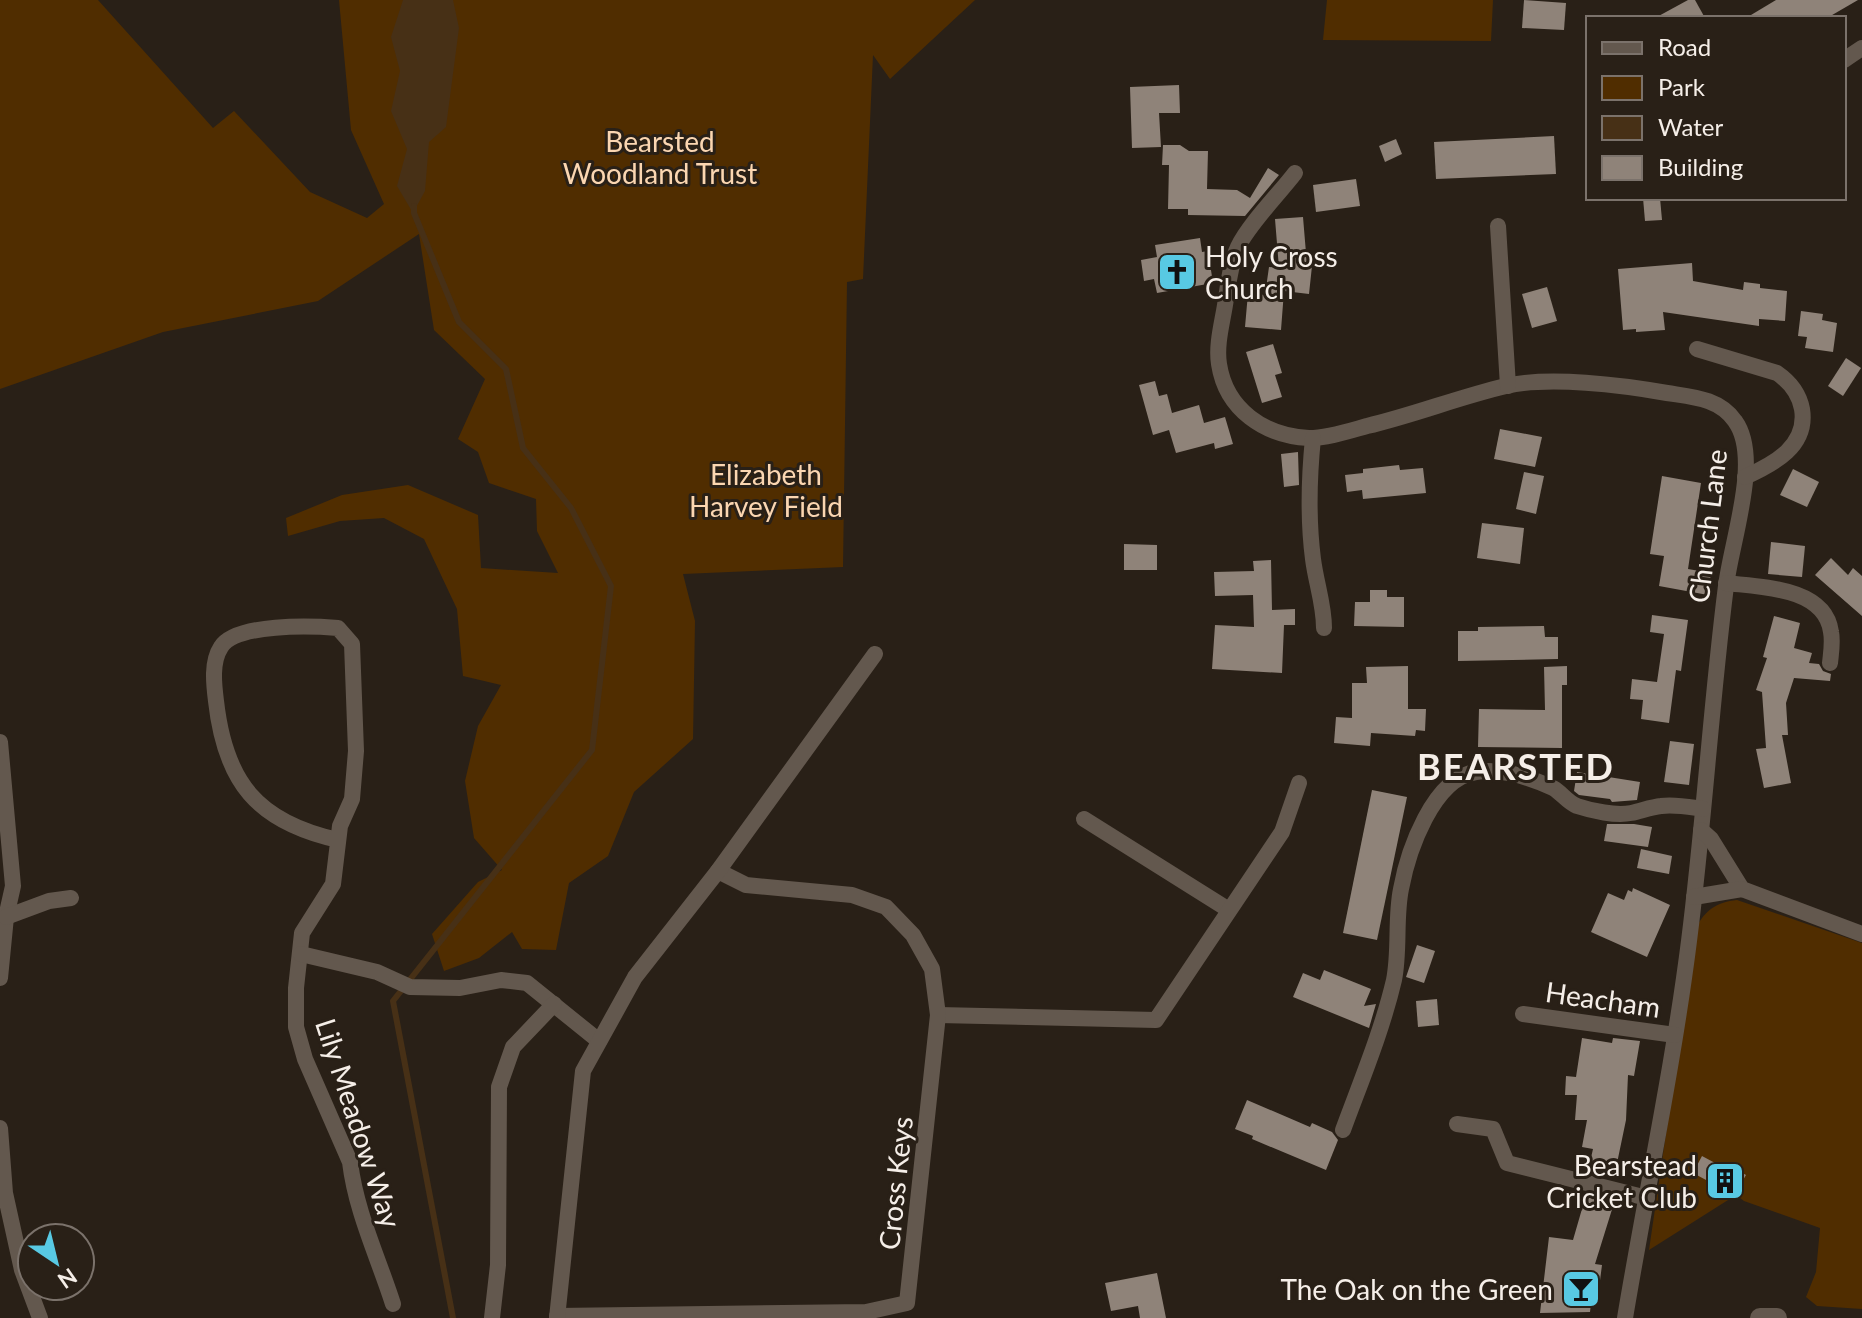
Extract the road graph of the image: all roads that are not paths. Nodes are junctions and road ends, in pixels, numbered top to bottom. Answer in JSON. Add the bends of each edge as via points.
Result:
{"nodes":[{"id":1,"x":1295,"y":173,"type":"dead end"},
{"id":2,"x":1498,"y":226,"type":"dead end"},
{"id":3,"x":1697,"y":349,"type":"dead end"},
{"id":4,"x":1508,"y":386,"type":"junction"},
{"id":5,"x":1313,"y":438,"type":"junction"},
{"id":6,"x":1745,"y":477,"type":"junction"},
{"id":7,"x":1726,"y":583,"type":"junction"},
{"id":8,"x":1324,"y":628,"type":"dead end"},
{"id":9,"x":875,"y":654,"type":"dead end"},
{"id":10,"x":1830,"y":663,"type":"dead end"},
{"id":11,"x":0,"y":742,"type":"edge"},
{"id":12,"x":1299,"y":783,"type":"dead end"},
{"id":13,"x":1703,"y":809,"type":"junction"},
{"id":14,"x":1084,"y":818,"type":"dead end"},
{"id":15,"x":1701,"y":830,"type":"junction"},
{"id":16,"x":338,"y":840,"type":"junction"},
{"id":17,"x":718,"y":871,"type":"junction"},
{"id":18,"x":1742,"y":889,"type":"junction"},
{"id":19,"x":1694,"y":897,"type":"junction"},
{"id":20,"x":71,"y":898,"type":"dead end"},
{"id":21,"x":1229,"y":910,"type":"junction"},
{"id":22,"x":6,"y":917,"type":"junction"},
{"id":23,"x":1862,"y":934,"type":"edge"},
{"id":24,"x":301,"y":954,"type":"junction"},
{"id":25,"x":0,"y":978,"type":"edge"},
{"id":26,"x":554,"y":1004,"type":"junction"},
{"id":27,"x":1523,"y":1014,"type":"dead end"},
{"id":28,"x":938,"y":1015,"type":"junction"},
{"id":29,"x":1675,"y":1035,"type":"junction"},
{"id":30,"x":599,"y":1041,"type":"junction"},
{"id":31,"x":1457,"y":1124,"type":"dead end"},
{"id":32,"x":0,"y":1128,"type":"edge"},
{"id":33,"x":1343,"y":1130,"type":"dead end"},
{"id":34,"x":1647,"y":1198,"type":"junction"},
{"id":35,"x":393,"y":1304,"type":"dead end"},
{"id":36,"x":557,"y":1317,"type":"edge"},
{"id":37,"x":40,"y":1318,"type":"edge"},
{"id":38,"x":492,"y":1318,"type":"edge"},
{"id":39,"x":1625,"y":1318,"type":"edge"},
{"id":40,"x":1760,"y":1318,"type":"edge"},
{"id":41,"x":1777,"y":1318,"type":"edge"}],
"edges":[{"from":1,"to":5,"type":"street","name":"Church Lane","via":[[1238,247],[1218,356],[1223,378],[1244,414],[1280,434]]},
{"from":2,"to":4,"type":"street"},
{"from":3,"to":6,"type":"street","via":[[1777,373],[1799,397],[1803,418],[1797,441]]},
{"from":4,"to":5,"type":"street","name":"Church Lane"},
{"from":4,"to":6,"type":"street","name":"Church Lane","via":[[1576,384],[1656,391],[1717,404],[1742,432]]},
{"from":5,"to":8,"type":"street","via":[[1313,554]]},
{"from":6,"to":7,"type":"street","name":"Church Lane"},
{"from":7,"to":10,"type":"street","via":[[1788,592],[1811,601],[1831,629]]},
{"from":7,"to":13,"type":"street","name":"Church Lane"},
{"from":9,"to":17,"type":"street","name":"Cross Keys"},
{"from":11,"to":22,"type":"street","via":[[13,886]]},
{"from":12,"to":21,"type":"street","via":[[1282,832]]},
{"from":13,"to":15,"type":"street","name":"Church Lane"},
{"from":13,"to":33,"type":"street","via":[[1671,805],[1615,813],[1579,806],[1555,789],[1521,776],[1488,771],[1472,772],[1447,785],[1410,857],[1401,890],[1394,978]]},
{"from":14,"to":21,"type":"street"},
{"from":15,"to":18,"type":"street"},
{"from":15,"to":19,"type":"street","name":"Church Lane"},
{"from":16,"to":16,"type":"street","name":"Lily Meadow Way","via":[[284,823],[235,775],[219,726],[213,675],[221,646],[240,633],[338,628],[352,644],[356,751],[352,799]]},
{"from":16,"to":24,"type":"street","name":"Lily Meadow Way","via":[[333,884],[302,933]]},
{"from":17,"to":28,"type":"street","name":"Cross Keys","via":[[746,885],[852,895],[886,907],[913,935],[932,969]]},
{"from":17,"to":30,"type":"street","name":"Cross Keys","via":[[635,977]]},
{"from":18,"to":19,"type":"street"},
{"from":18,"to":23,"type":"street"},
{"from":19,"to":29,"type":"street","name":"Church Lane"},
{"from":20,"to":22,"type":"street"},
{"from":21,"to":28,"type":"street","via":[[1156,1020]]},
{"from":22,"to":25,"type":"street"},
{"from":24,"to":26,"type":"street","via":[[377,972],[410,987],[527,983]]},
{"from":24,"to":35,"type":"street","name":"Lily Meadow Way","via":[[296,1027],[350,1162],[365,1231]]},
{"from":26,"to":30,"type":"street"},
{"from":26,"to":38,"type":"street","via":[[513,1047],[499,1087],[498,1265]]},
{"from":27,"to":29,"type":"street","name":"Heacham"},
{"from":28,"to":36,"type":"street","name":"Cross Keys","via":[[907,1303],[866,1312]]},
{"from":29,"to":34,"type":"street","name":"Church Lane"},
{"from":30,"to":36,"type":"street","name":"Cross Keys","via":[[583,1071]]},
{"from":31,"to":34,"type":"street","via":[[1493,1129],[1507,1163]]},
{"from":32,"to":37,"type":"street","via":[[5,1193],[22,1270]]},
{"from":34,"to":39,"type":"street","name":"Church Lane"},
{"from":40,"to":41,"type":"street"}]}
